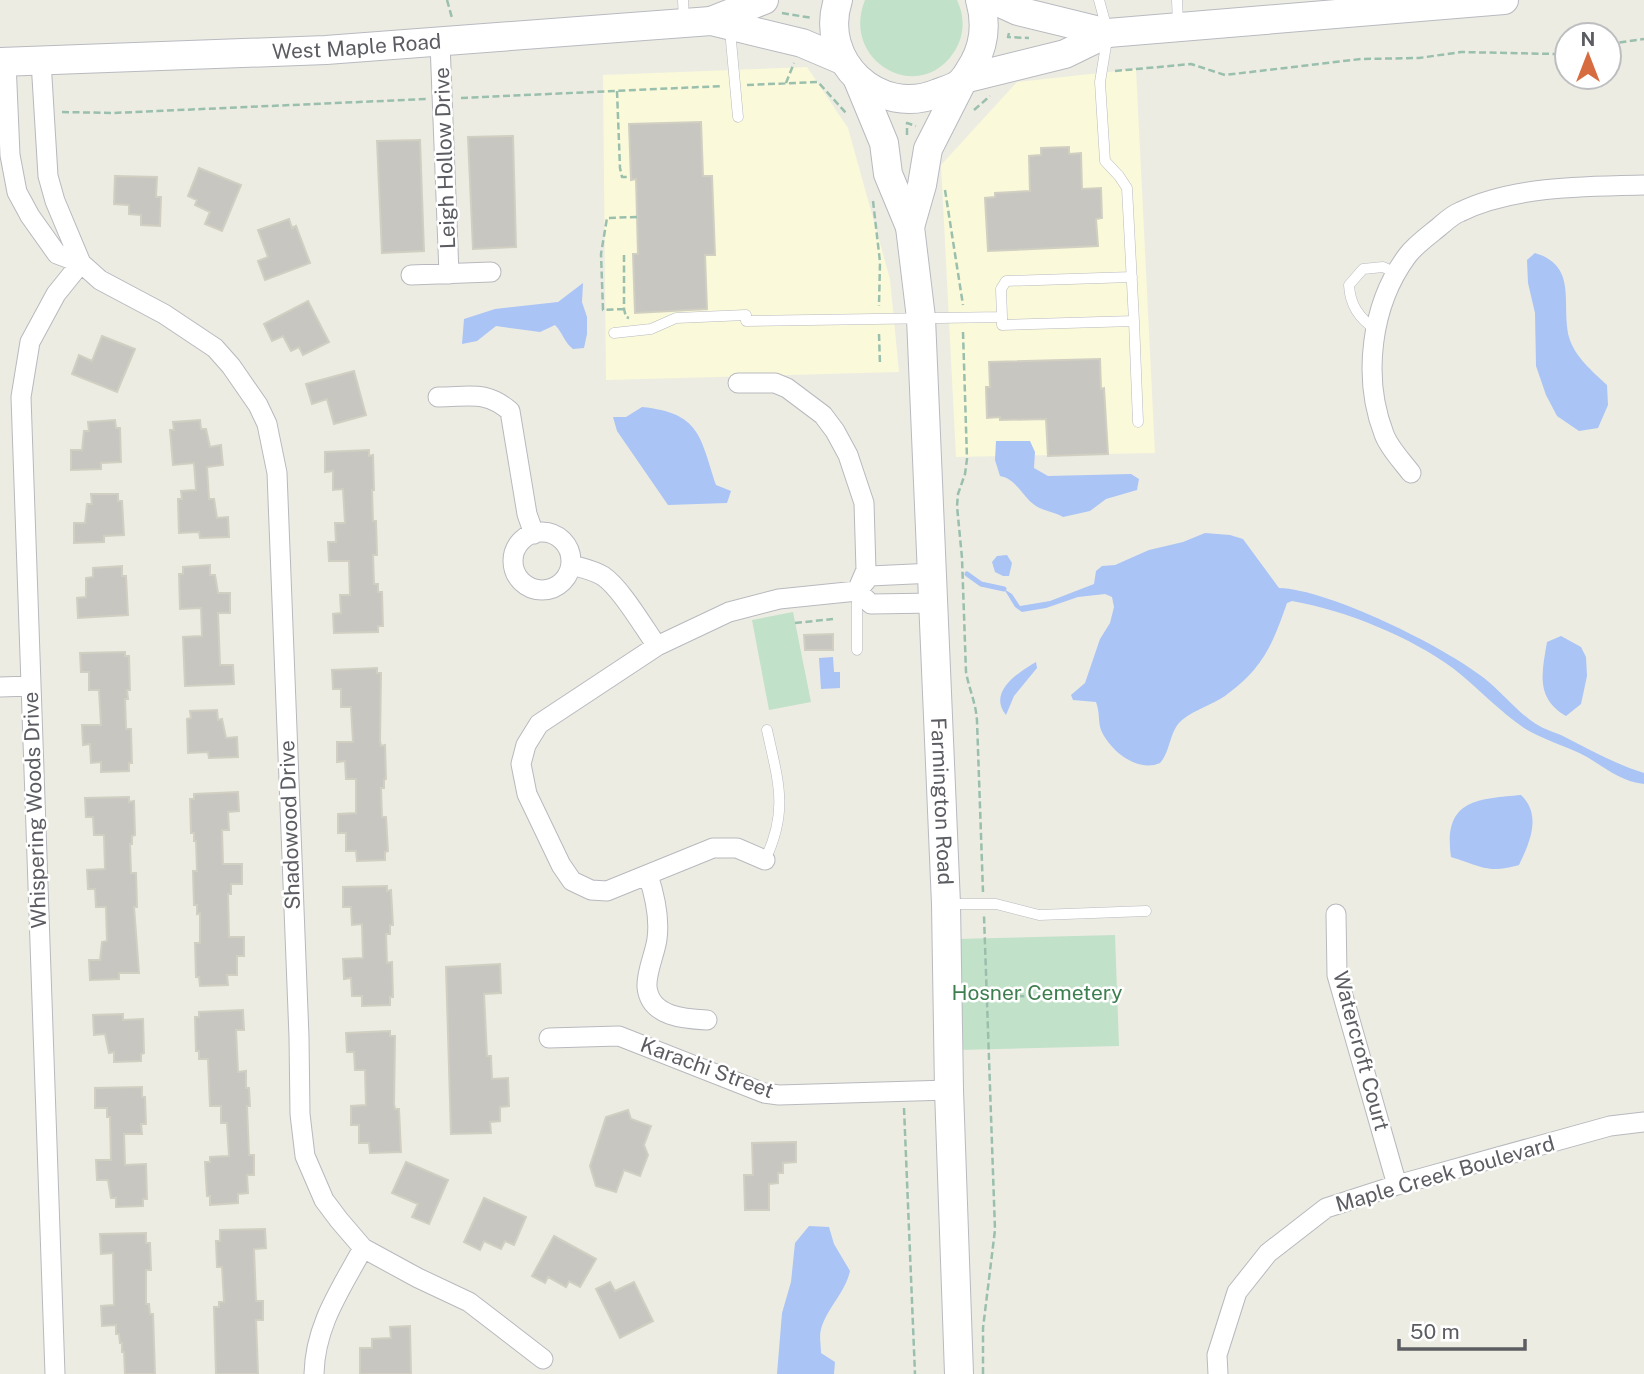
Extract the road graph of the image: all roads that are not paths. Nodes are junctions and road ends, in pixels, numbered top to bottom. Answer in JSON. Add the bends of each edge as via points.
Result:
{"nodes":[{"id":1,"x":838,"y":0,"type":"edge"},
{"id":2,"x":980,"y":0,"type":"edge"},
{"id":3,"x":994,"y":0,"type":"edge"},
{"id":4,"x":1099,"y":0,"type":"edge"},
{"id":5,"x":1504,"y":0,"type":"edge"},
{"id":6,"x":771,"y":4,"type":"edge"},
{"id":7,"x":1177,"y":13,"type":"edge"},
{"id":8,"x":702,"y":18,"type":"edge"},
{"id":9,"x":1108,"y":33,"type":"junction"},
{"id":10,"x":440,"y":43,"type":"junction"},
{"id":11,"x":41,"y":61,"type":"junction"},
{"id":12,"x":3,"y":62,"type":"edge"},
{"id":13,"x":850,"y":70,"type":"junction"},
{"id":14,"x":962,"y":81,"type":"junction"},
{"id":15,"x":738,"y":117,"type":"dead end"},
{"id":16,"x":1644,"y":185,"type":"edge"},
{"id":17,"x":910,"y":227,"type":"junction"},
{"id":18,"x":81,"y":263,"type":"junction"},
{"id":19,"x":491,"y":272,"type":"dead end"},
{"id":20,"x":1396,"y":273,"type":"junction"},
{"id":21,"x":449,"y":274,"type":"junction"},
{"id":22,"x":411,"y":275,"type":"dead end"},
{"id":23,"x":1132,"y":277,"type":"junction"},
{"id":24,"x":921,"y":317,"type":"junction"},
{"id":25,"x":1002,"y":317,"type":"junction"},
{"id":26,"x":1134,"y":321,"type":"junction"},
{"id":27,"x":1376,"y":330,"type":"junction"},
{"id":28,"x":614,"y":333,"type":"dead end"},
{"id":29,"x":738,"y":383,"type":"dead end"},
{"id":30,"x":439,"y":397,"type":"dead end"},
{"id":31,"x":1138,"y":422,"type":"dead end"},
{"id":32,"x":1411,"y":473,"type":"dead end"},
{"id":33,"x":534,"y":534,"type":"junction"},
{"id":34,"x":572,"y":565,"type":"junction"},
{"id":35,"x":934,"y":573,"type":"junction"},
{"id":36,"x":857,"y":591,"type":"junction"},
{"id":37,"x":935,"y":603,"type":"junction"},
{"id":38,"x":657,"y":646,"type":"junction"},
{"id":39,"x":857,"y":650,"type":"dead end"},
{"id":40,"x":31,"y":686,"type":"junction"},
{"id":41,"x":0,"y":687,"type":"edge"},
{"id":42,"x":767,"y":730,"type":"dead end"},
{"id":43,"x":765,"y":860,"type":"joint"},
{"id":44,"x":648,"y":875,"type":"junction"},
{"id":45,"x":946,"y":904,"type":"junction"},
{"id":46,"x":1146,"y":911,"type":"dead end"},
{"id":47,"x":1336,"y":914,"type":"dead end"},
{"id":48,"x":707,"y":1020,"type":"dead end"},
{"id":49,"x":549,"y":1038,"type":"dead end"},
{"id":50,"x":949,"y":1090,"type":"junction"},
{"id":51,"x":1644,"y":1122,"type":"edge"},
{"id":52,"x":1397,"y":1185,"type":"junction"},
{"id":53,"x":363,"y":1248,"type":"junction"},
{"id":54,"x":543,"y":1359,"type":"dead end"},
{"id":55,"x":55,"y":1374,"type":"edge"},
{"id":56,"x":314,"y":1374,"type":"edge"},
{"id":57,"x":959,"y":1374,"type":"edge"},
{"id":58,"x":1218,"y":1374,"type":"edge"}],
"edges":[{"from":1,"to":13,"type":"main road","name":"Farmington Road","via":[[834,36]]},
{"from":2,"to":14,"type":"main road","name":"Farmington Road","via":[[984,34]]},
{"from":3,"to":9,"type":"main road","via":[[1018,11]]},
{"from":4,"to":9,"type":"lane"},
{"from":5,"to":7,"type":"main road","via":[[1320,11]]},
{"from":6,"to":8,"type":"main road","name":"West Maple Road"},
{"from":7,"to":9,"type":"main road"},
{"from":8,"to":10,"type":"main road","name":"West Maple Road"},
{"from":8,"to":13,"type":"main road","name":"West Maple Road","via":[[802,43]]},
{"from":8,"to":15,"type":"lane","via":[[735,86]]},
{"from":9,"to":14,"type":"main road","via":[[1065,54]]},
{"from":9,"to":23,"type":"lane","via":[[1101,72],[1105,161],[1127,188]]},
{"from":10,"to":11,"type":"main road","name":"West Maple Road"},
{"from":10,"to":21,"type":"street","name":"Leigh Hollow Drive"},
{"from":11,"to":12,"type":"main road","name":"West Maple Road"},
{"from":11,"to":18,"type":"street","name":"Shadowood Drive","via":[[48,176]]},
{"from":12,"to":18,"type":"street","name":"Shadowood Drive","via":[[17,192],[57,254]]},
{"from":13,"to":14,"type":"main road","name":"West Maple Road","via":[[878,94],[902,100],[926,98]]},
{"from":13,"to":17,"type":"main road","name":"Farmington Road","via":[[884,143],[888,174]]},
{"from":14,"to":17,"type":"main road","name":"Farmington Road","via":[[928,149]]},
{"from":16,"to":20,"type":"street","via":[[1541,191],[1458,212],[1408,254]]},
{"from":17,"to":24,"type":"main road","name":"Farmington Road"},
{"from":18,"to":40,"type":"street","name":"Whispering Woods Drive","via":[[34,333],[23,377]]},
{"from":18,"to":53,"type":"street","name":"Shadowood Drive","via":[[100,280],[215,348],[267,424],[277,473],[301,1136],[324,1200]]},
{"from":19,"to":21,"type":"street"},
{"from":20,"to":27,"type":"street"},
{"from":20,"to":27,"type":"lane","via":[[1382,267],[1363,269],[1349,285],[1350,300],[1362,321]]},
{"from":21,"to":22,"type":"street"},
{"from":23,"to":25,"type":"lane","via":[[1006,281]]},
{"from":23,"to":26,"type":"lane"},
{"from":24,"to":25,"type":"lane"},
{"from":24,"to":28,"type":"lane","via":[[676,317],[655,327]]},
{"from":24,"to":35,"type":"main road","name":"Farmington Road"},
{"from":25,"to":26,"type":"lane","via":[[1002,325]]},
{"from":26,"to":31,"type":"lane"},
{"from":27,"to":32,"type":"street","via":[[1374,403],[1385,437]]},
{"from":29,"to":36,"type":"street","via":[[775,383],[787,388],[823,415],[835,431],[864,503],[866,570]]},
{"from":30,"to":33,"type":"street","via":[[485,396],[510,411]]},
{"from":33,"to":34,"type":"street","via":[[543,532],[561,539]]},
{"from":33,"to":34,"type":"street","via":[[525,538],[514,554],[520,581],[546,590],[563,582]]},
{"from":34,"to":38,"type":"street","via":[[604,577]]},
{"from":35,"to":36,"type":"street","via":[[870,576]]},
{"from":35,"to":37,"type":"main road","name":"Farmington Road"},
{"from":36,"to":37,"type":"street","via":[[871,604]]},
{"from":36,"to":38,"type":"street","via":[[779,599],[729,612]]},
{"from":36,"to":39,"type":"lane"},
{"from":37,"to":45,"type":"main road","name":"Farmington Road"},
{"from":38,"to":44,"type":"street","via":[[539,724],[526,745],[522,764],[527,794],[572,881],[607,891]]},
{"from":40,"to":41,"type":"street"},
{"from":40,"to":55,"type":"street","name":"Whispering Woods Drive"},
{"from":42,"to":43,"type":"lane","via":[[781,814]]},
{"from":43,"to":44,"type":"street","via":[[737,848],[713,848]]},
{"from":44,"to":48,"type":"street","via":[[658,916],[647,986],[651,998],[671,1016]]},
{"from":45,"to":46,"type":"lane","via":[[983,903],[1039,915]]},
{"from":45,"to":50,"type":"main road","name":"Farmington Road"},
{"from":47,"to":52,"type":"street","name":"Watercroft Court","via":[[1337,975]]},
{"from":49,"to":50,"type":"street","name":"Karachi Street","via":[[619,1036],[779,1096]]},
{"from":50,"to":57,"type":"main road","name":"Farmington Road"},
{"from":51,"to":52,"type":"street","name":"Maple Creek Boulevard","via":[[1611,1126]]},
{"from":52,"to":58,"type":"street","name":"Maple Creek Boulevard","via":[[1326,1208],[1268,1253],[1237,1292],[1217,1355]]},
{"from":53,"to":54,"type":"street","name":"Shadowood Drive","via":[[469,1302]]},
{"from":53,"to":56,"type":"street","via":[[323,1323]]}]}
